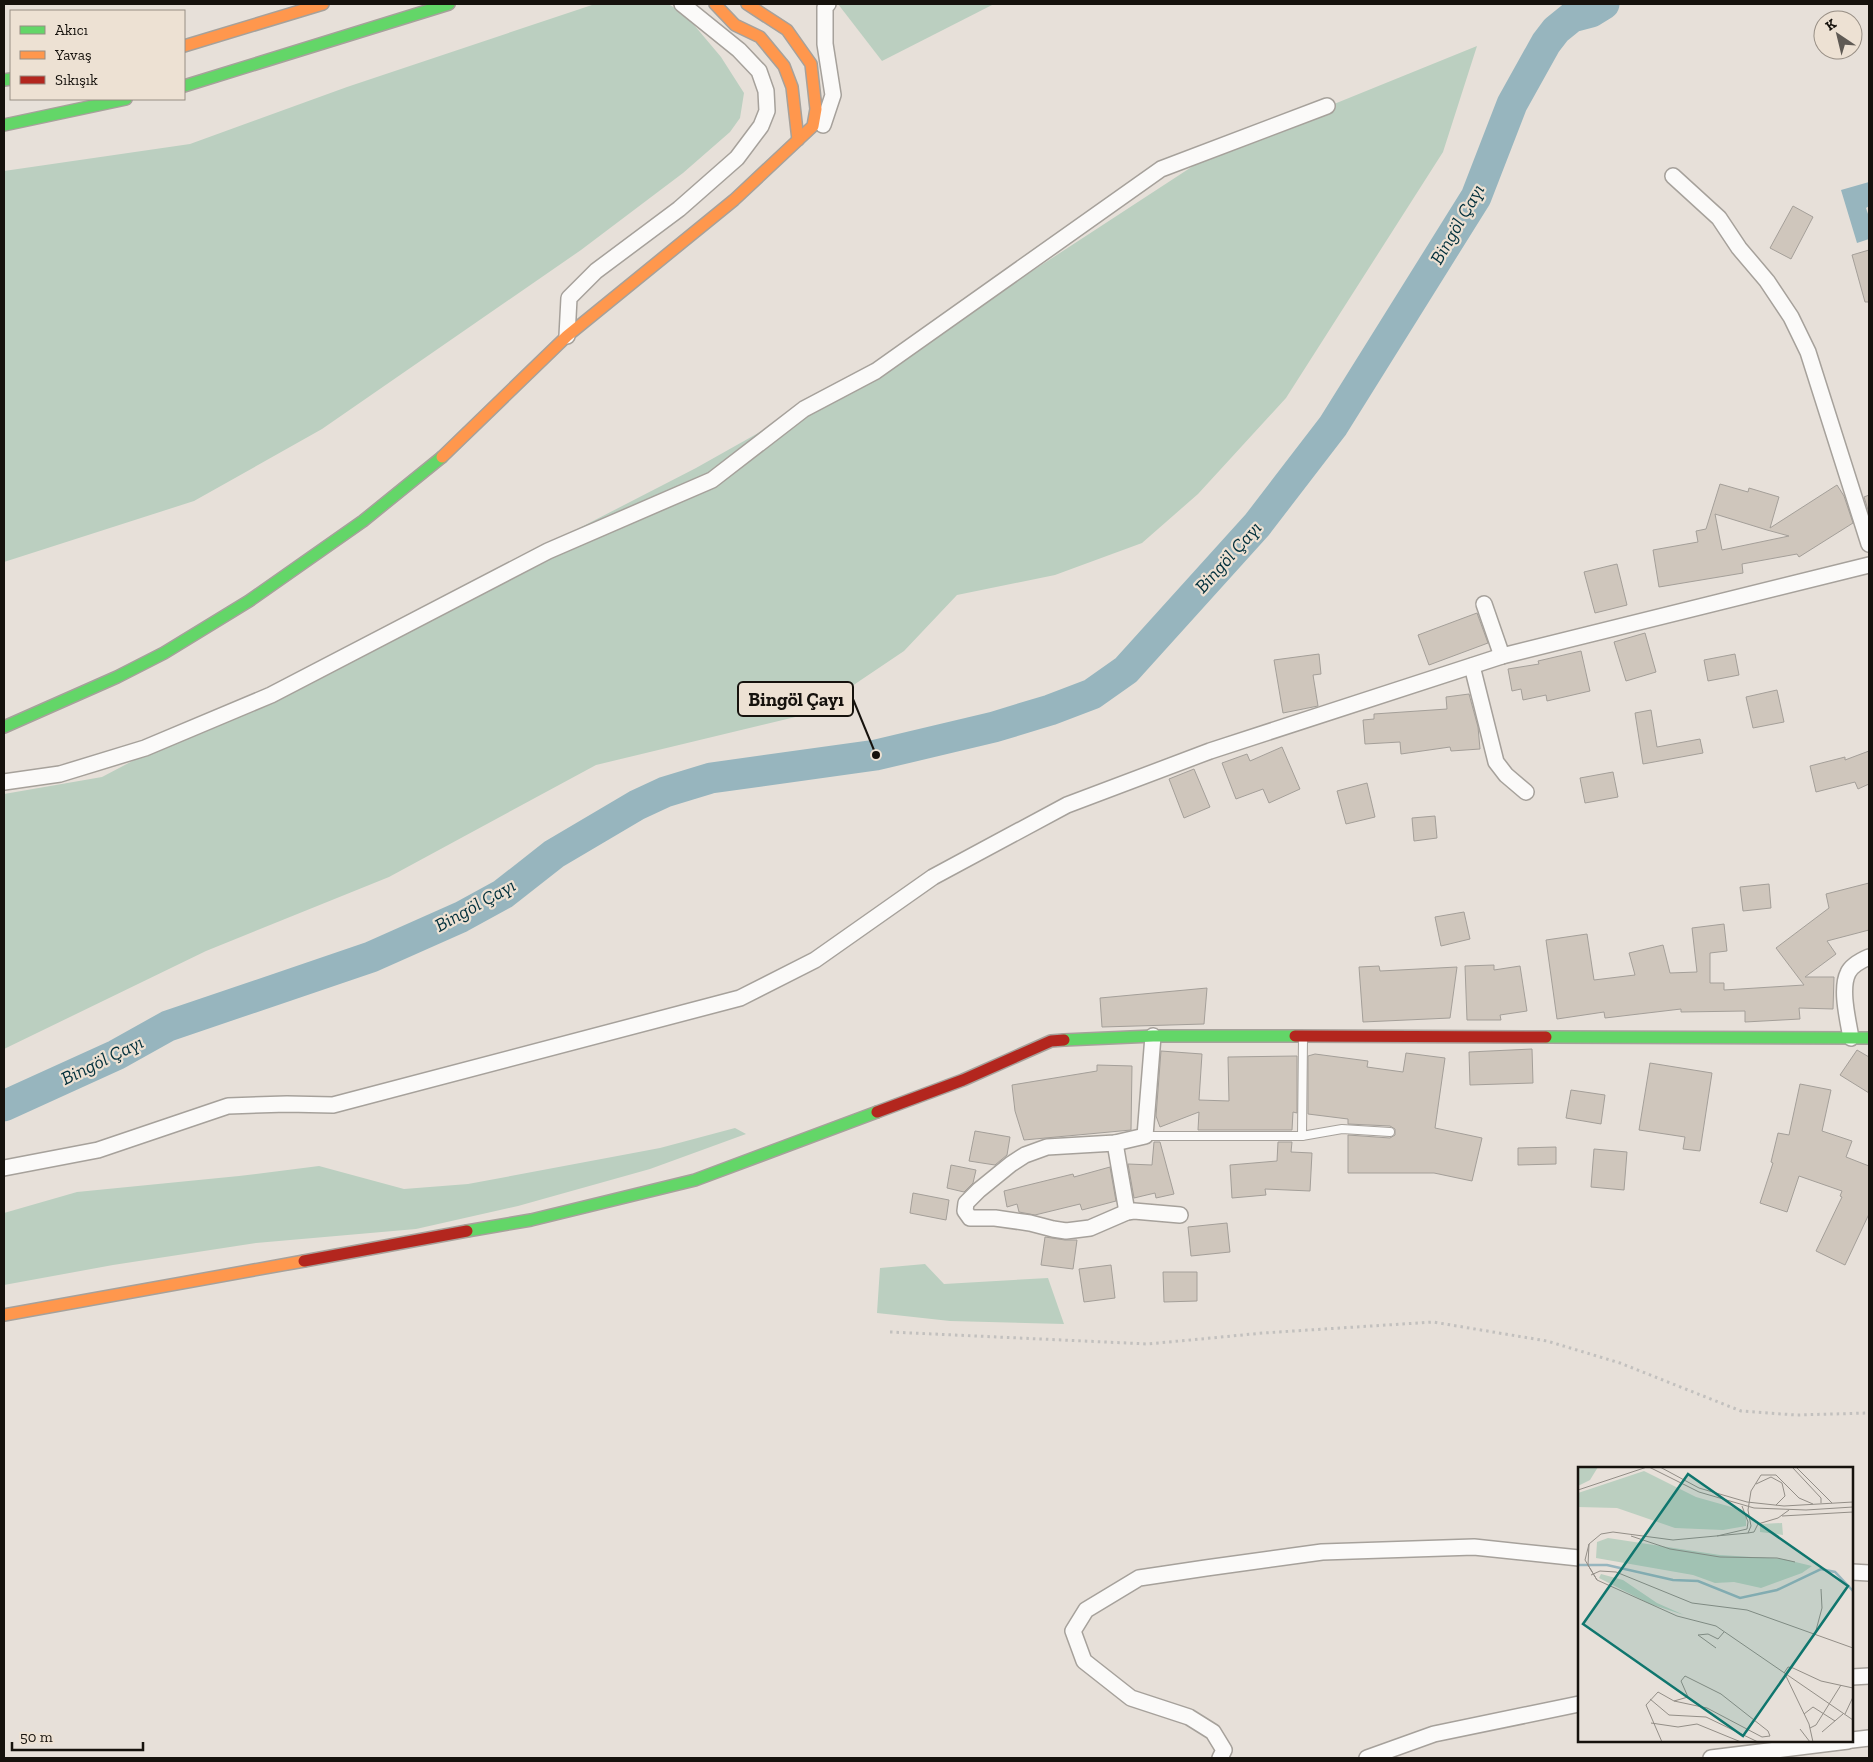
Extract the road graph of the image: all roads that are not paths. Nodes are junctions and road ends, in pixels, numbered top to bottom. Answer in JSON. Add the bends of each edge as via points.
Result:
{"nodes":[{"id":1,"x":323,"y":4,"type":"edge"},
{"id":2,"x":448,"y":4,"type":"edge"},
{"id":3,"x":682,"y":4,"type":"edge"},
{"id":4,"x":715,"y":4,"type":"edge"},
{"id":5,"x":747,"y":4,"type":"edge"},
{"id":6,"x":828,"y":4,"type":"edge"},
{"id":7,"x":185,"y":46,"type":"edge"},
{"id":8,"x":185,"y":86,"type":"edge"},
{"id":9,"x":121,"y":100,"type":"edge"},
{"id":10,"x":1327,"y":106,"type":"dead end"},
{"id":11,"x":4,"y":125,"type":"edge"},
{"id":12,"x":798,"y":140,"type":"junction"},
{"id":13,"x":1673,"y":176,"type":"dead end"},
{"id":14,"x":567,"y":336,"type":"junction"},
{"id":15,"x":1869,"y":544,"type":"edge"},
{"id":16,"x":1869,"y":565,"type":"edge"},
{"id":17,"x":1484,"y":604,"type":"dead end"},
{"id":18,"x":1502,"y":656,"type":"junction"},
{"id":19,"x":1472,"y":666,"type":"junction"},
{"id":20,"x":4,"y":726,"type":"edge"},
{"id":21,"x":4,"y":782,"type":"edge"},
{"id":22,"x":1526,"y":792,"type":"dead end"},
{"id":23,"x":1869,"y":956,"type":"edge"},
{"id":24,"x":1153,"y":1036,"type":"junction"},
{"id":25,"x":1302,"y":1036,"type":"junction"},
{"id":26,"x":1850,"y":1038,"type":"junction"},
{"id":27,"x":1868,"y":1039,"type":"edge"},
{"id":28,"x":1390,"y":1132,"type":"dead end"},
{"id":29,"x":1145,"y":1136,"type":"junction"},
{"id":30,"x":1302,"y":1136,"type":"junction"},
{"id":31,"x":1115,"y":1144,"type":"junction"},
{"id":32,"x":4,"y":1168,"type":"edge"},
{"id":33,"x":1127,"y":1212,"type":"junction"},
{"id":34,"x":1180,"y":1215,"type":"dead end"},
{"id":35,"x":4,"y":1315,"type":"edge"},
{"id":36,"x":1578,"y":1558,"type":"edge"},
{"id":37,"x":1853,"y":1572,"type":"edge"},
{"id":38,"x":1869,"y":1573,"type":"edge"},
{"id":39,"x":1853,"y":1676,"type":"edge"},
{"id":40,"x":1869,"y":1676,"type":"edge"},
{"id":41,"x":1578,"y":1704,"type":"edge"},
{"id":42,"x":1869,"y":1738,"type":"edge"},
{"id":43,"x":1853,"y":1740,"type":"edge"},
{"id":44,"x":1840,"y":1742,"type":"edge"},
{"id":45,"x":1220,"y":1758,"type":"edge"},
{"id":46,"x":1367,"y":1758,"type":"edge"},
{"id":47,"x":1712,"y":1758,"type":"edge"}],
"edges":[{"from":1,"to":7,"type":"main road"},
{"from":2,"to":8,"type":"main road"},
{"from":3,"to":14,"type":"street","via":[[739,50],[759,71],[766,90],[767,112],[738,158],[679,210],[596,271],[569,298]]},
{"from":4,"to":12,"type":"main road","via":[[735,25],[760,37],[784,66],[792,87]]},
{"from":5,"to":12,"type":"main road","via":[[787,30],[811,64],[816,109],[812,126]]},
{"from":6,"to":12,"type":"street","via":[[825,44],[833,95],[821,131]]},
{"from":9,"to":11,"type":"main road"},
{"from":10,"to":21,"type":"street","via":[[1162,169],[876,371],[804,409],[712,480],[548,551],[271,695],[145,748],[60,774]]},
{"from":12,"to":14,"type":"main road","via":[[734,200]]},
{"from":13,"to":15,"type":"street","via":[[1719,218],[1739,248],[1768,281],[1791,317],[1808,352]]},
{"from":14,"to":20,"type":"main road","via":[[419,476],[363,521],[264,591],[156,657]]},
{"from":16,"to":18,"type":"street"},
{"from":17,"to":18,"type":"street"},
{"from":18,"to":19,"type":"street"},
{"from":19,"to":22,"type":"street","via":[[1496,762]]},
{"from":19,"to":32,"type":"street","via":[[1210,751],[1066,805],[933,877],[815,960],[740,998],[333,1106],[228,1106],[98,1150]]},
{"from":23,"to":26,"type":"street","via":[[1848,971],[1844,986]]},
{"from":24,"to":25,"type":"main road"},
{"from":24,"to":29,"type":"street"},
{"from":24,"to":35,"type":"main road","via":[[1051,1041],[963,1080],[696,1180],[531,1220]]},
{"from":25,"to":26,"type":"main road"},
{"from":25,"to":30,"type":"lane"},
{"from":26,"to":27,"type":"main road"},
{"from":28,"to":30,"type":"lane","via":[[1342,1129]]},
{"from":29,"to":30,"type":"lane"},
{"from":29,"to":31,"type":"street"},
{"from":31,"to":33,"type":"street"},
{"from":31,"to":33,"type":"street","via":[[1037,1150],[1011,1164],[979,1190],[966,1203],[965,1211],[970,1218],[1012,1220],[1066,1231],[1090,1228]]},
{"from":33,"to":34,"type":"street"},
{"from":36,"to":45,"type":"street","via":[[1474,1547],[1322,1552],[1139,1578],[1086,1610],[1073,1631],[1084,1661],[1131,1698],[1189,1717],[1213,1732],[1224,1750]]},
{"from":37,"to":38,"type":"street"},
{"from":39,"to":40,"type":"street"},
{"from":41,"to":46,"type":"street","via":[[1434,1734]]},
{"from":42,"to":43,"type":"street"},
{"from":44,"to":47,"type":"street"}]}
